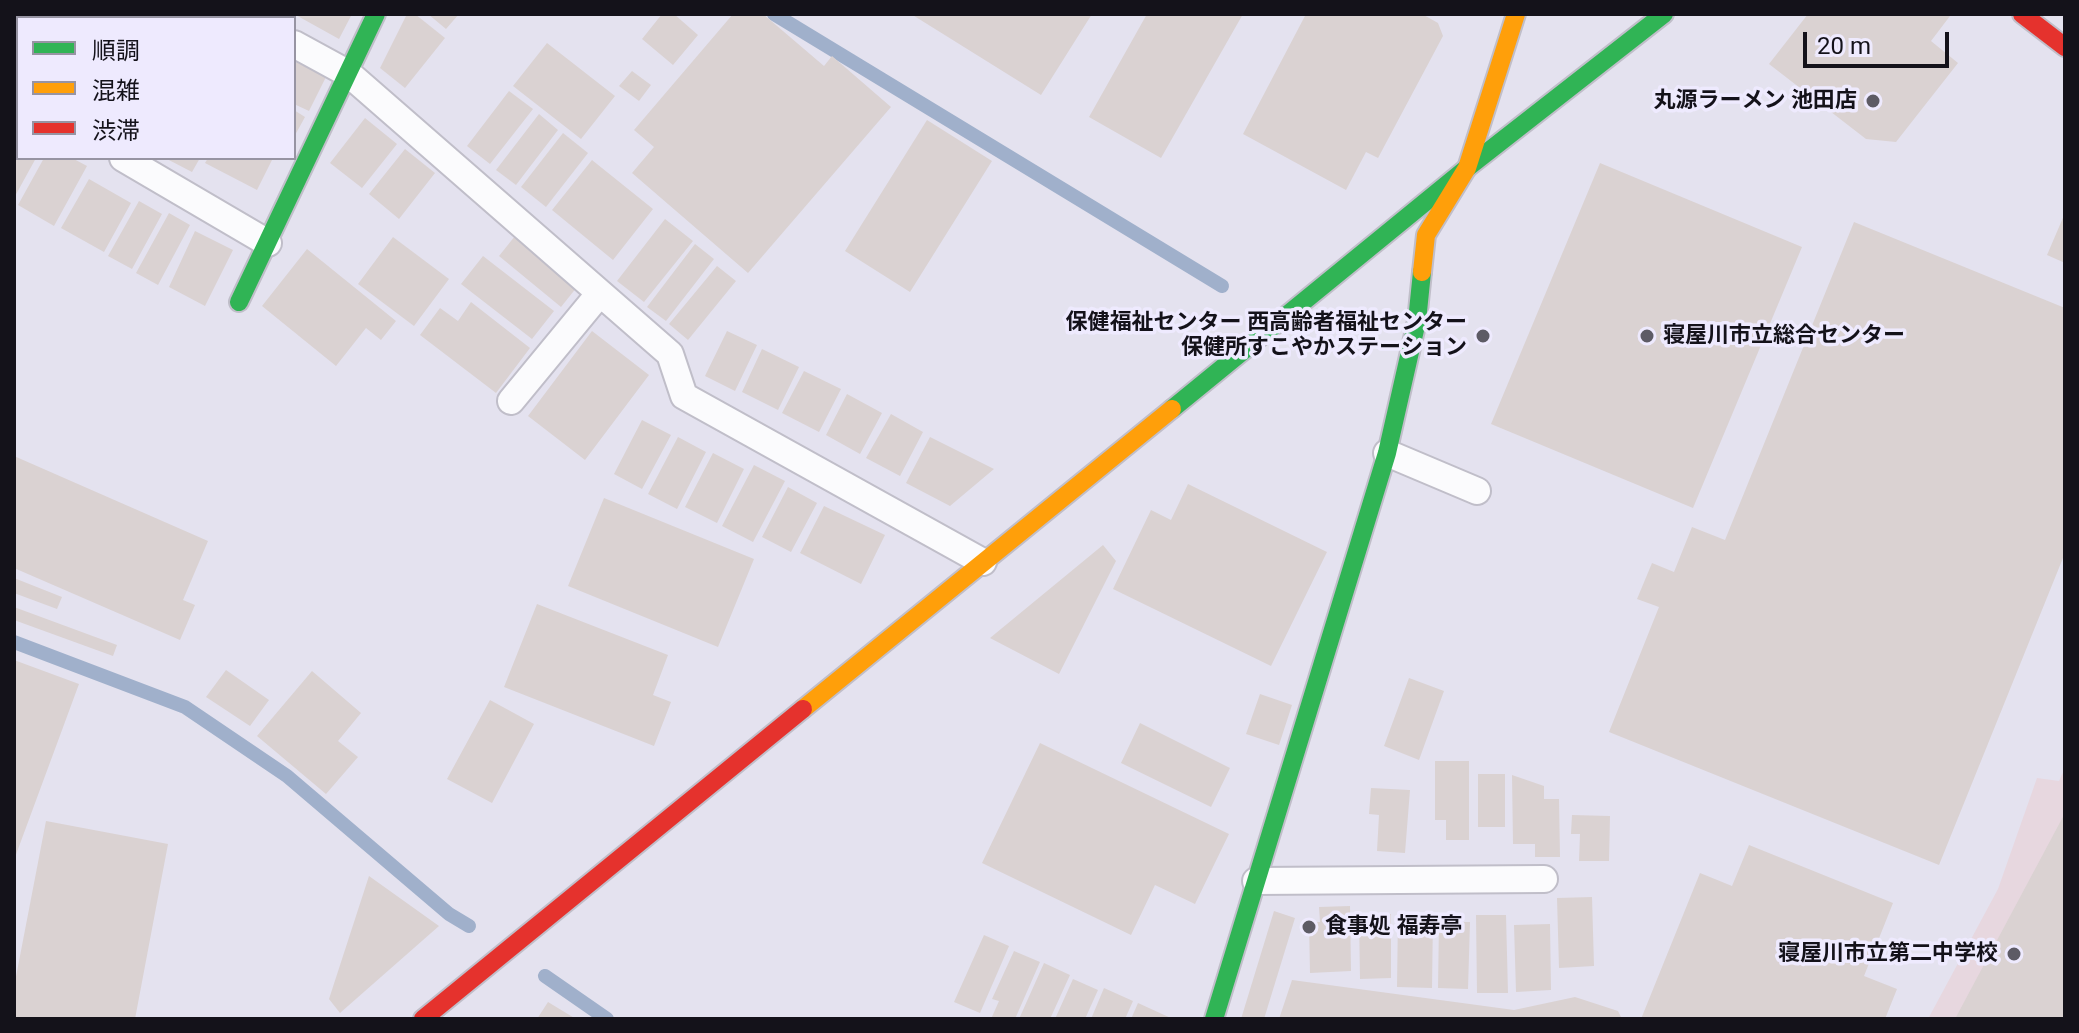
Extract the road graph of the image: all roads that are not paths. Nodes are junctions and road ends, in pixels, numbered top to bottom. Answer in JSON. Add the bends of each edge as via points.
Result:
{"nodes":[{"id":1,"x":376,"y":14,"type":"edge"},
{"id":2,"x":1516,"y":14,"type":"edge"},
{"id":3,"x":1664,"y":14,"type":"edge"},
{"id":4,"x":2022,"y":14,"type":"edge"},
{"id":5,"x":296,"y":45,"type":"edge"},
{"id":6,"x":2065,"y":47,"type":"edge"},
{"id":7,"x":349,"y":74,"type":"junction"},
{"id":8,"x":126,"y":160,"type":"edge"},
{"id":9,"x":1467,"y":168,"type":"junction"},
{"id":10,"x":268,"y":243,"type":"junction"},
{"id":11,"x":600,"y":293,"type":"junction"},
{"id":12,"x":239,"y":302,"type":"dead end"},
{"id":13,"x":511,"y":401,"type":"dead end"},
{"id":14,"x":1387,"y":453,"type":"junction"},
{"id":15,"x":1477,"y":491,"type":"dead end"},
{"id":16,"x":983,"y":562,"type":"junction"},
{"id":17,"x":1544,"y":879,"type":"dead end"},
{"id":18,"x":1256,"y":881,"type":"junction"},
{"id":19,"x":423,"y":1019,"type":"edge"},
{"id":20,"x":1214,"y":1019,"type":"edge"}],
"edges":[{"from":1,"to":7,"type":"street"},
{"from":2,"to":9,"type":"street"},
{"from":3,"to":9,"type":"street"},
{"from":4,"to":6,"type":"street"},
{"from":5,"to":7,"type":"lane"},
{"from":7,"to":10,"type":"street"},
{"from":7,"to":11,"type":"lane"},
{"from":8,"to":10,"type":"lane"},
{"from":9,"to":14,"type":"street","via":[[1426,235],[1417,321]]},
{"from":9,"to":16,"type":"street"},
{"from":10,"to":12,"type":"street"},
{"from":11,"to":13,"type":"lane"},
{"from":11,"to":16,"type":"lane","via":[[670,354],[684,396]]},
{"from":14,"to":15,"type":"lane"},
{"from":14,"to":18,"type":"street"},
{"from":16,"to":19,"type":"street"},
{"from":17,"to":18,"type":"lane"},
{"from":18,"to":20,"type":"street"}]}
